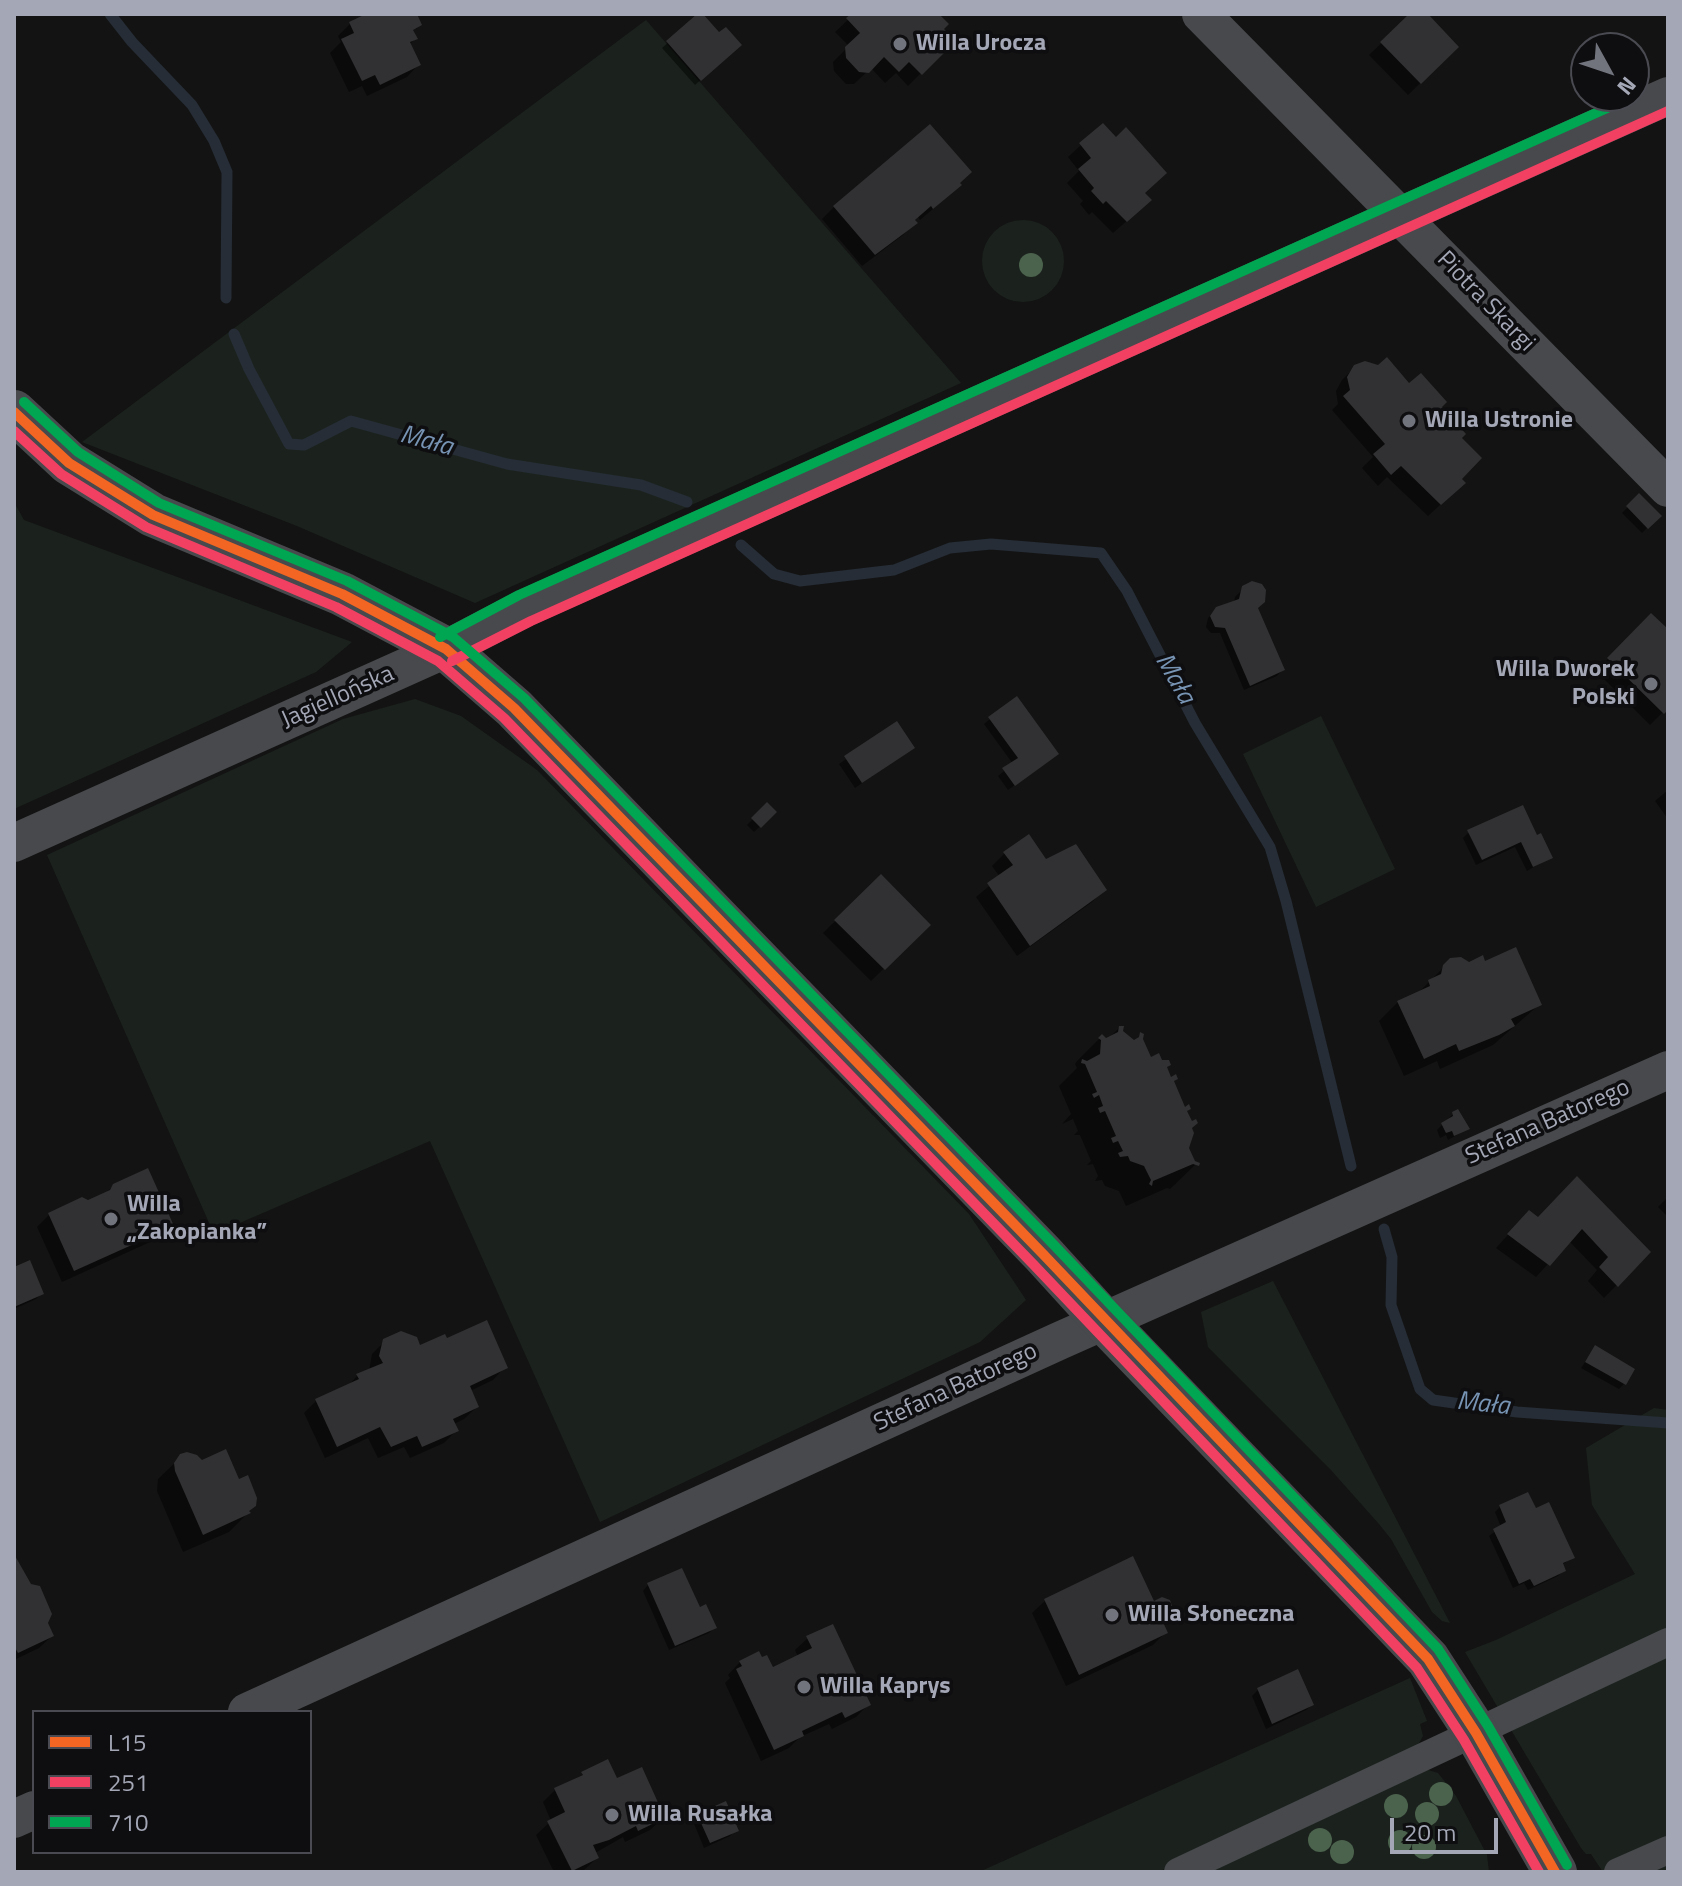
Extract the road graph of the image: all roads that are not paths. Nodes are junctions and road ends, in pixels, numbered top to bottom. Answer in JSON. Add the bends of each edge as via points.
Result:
{"nodes":[{"id":1,"x":1201,"y":14,"type":"edge"},
{"id":2,"x":1668,"y":96,"type":"edge"},
{"id":3,"x":1401,"y":215,"type":"junction"},
{"id":4,"x":14,"y":412,"type":"edge"},
{"id":5,"x":1668,"y":488,"type":"edge"},
{"id":6,"x":446,"y":649,"type":"junction"},
{"id":7,"x":14,"y":843,"type":"edge"},
{"id":8,"x":1668,"y":1070,"type":"edge"},
{"id":9,"x":1104,"y":1321,"type":"junction"},
{"id":10,"x":1668,"y":1642,"type":"edge"},
{"id":11,"x":251,"y":1710,"type":"edge"},
{"id":12,"x":1476,"y":1733,"type":"junction"},
{"id":13,"x":1668,"y":1850,"type":"edge"},
{"id":14,"x":1178,"y":1872,"type":"edge"},
{"id":15,"x":1555,"y":1872,"type":"edge"},
{"id":16,"x":1618,"y":1872,"type":"edge"}],
"edges":[{"from":1,"to":3,"type":"street","name":"Piotra Skargi"},
{"from":2,"to":3,"type":"street","name":"Jagiellońska"},
{"from":3,"to":5,"type":"street","name":"Piotra Skargi"},
{"from":3,"to":6,"type":"street","name":"Jagiellońska","via":[[525,608]]},
{"from":4,"to":6,"type":"street","via":[[69,463],[153,515],[342,594]]},
{"from":6,"to":7,"type":"street","name":"Jagiellońska"},
{"from":6,"to":9,"type":"street","via":[[525,719]]},
{"from":8,"to":9,"type":"street","name":"Stefana Batorego"},
{"from":9,"to":11,"type":"street","name":"Stefana Batorego"},
{"from":9,"to":12,"type":"street","via":[[1428,1659]]},
{"from":10,"to":12,"type":"street"},
{"from":12,"to":14,"type":"street"},
{"from":12,"to":15,"type":"street"},
{"from":13,"to":16,"type":"street"}]}
